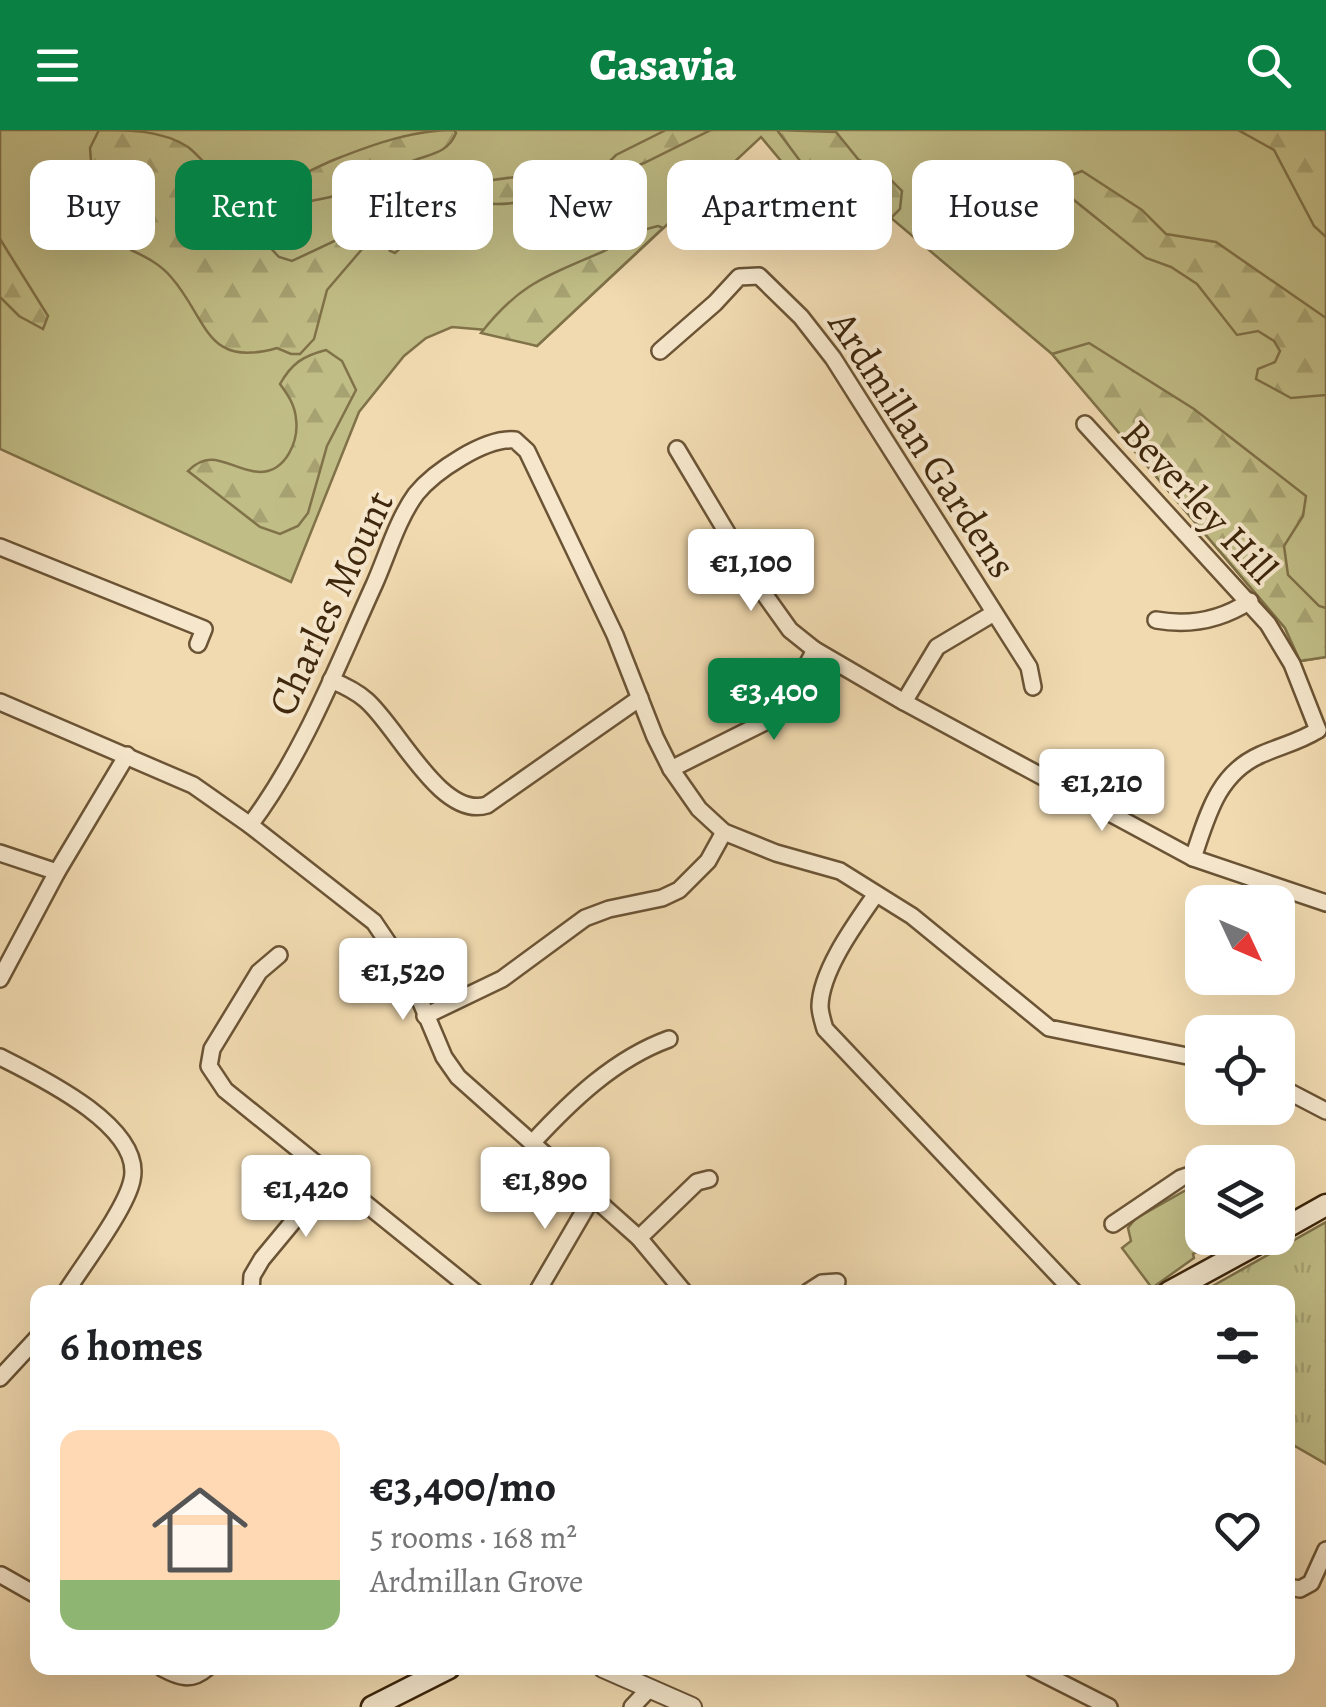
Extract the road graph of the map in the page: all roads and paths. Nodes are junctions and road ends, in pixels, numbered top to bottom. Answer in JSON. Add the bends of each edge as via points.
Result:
{"nodes":[{"id":1,"x":660,"y":351,"type":"dead end"},
{"id":2,"x":1085,"y":424,"type":"dead end"},
{"id":3,"x":676,"y":449,"type":"dead end"},
{"id":4,"x":0,"y":547,"type":"edge"},
{"id":5,"x":1250,"y":602,"type":"junction"},
{"id":6,"x":994,"y":612,"type":"junction"},
{"id":7,"x":1156,"y":620,"type":"dead end"},
{"id":8,"x":198,"y":644,"type":"dead end"},
{"id":9,"x":815,"y":650,"type":"junction"},
{"id":10,"x":331,"y":680,"type":"junction"},
{"id":11,"x":1033,"y":686,"type":"dead end"},
{"id":12,"x":640,"y":698,"type":"junction"},
{"id":13,"x":0,"y":702,"type":"edge"},
{"id":14,"x":904,"y":702,"type":"junction"},
{"id":15,"x":1322,"y":731,"type":"edge"},
{"id":16,"x":128,"y":754,"type":"junction"},
{"id":17,"x":671,"y":770,"type":"junction"},
{"id":18,"x":250,"y":825,"type":"junction"},
{"id":19,"x":724,"y":832,"type":"junction"},
{"id":20,"x":0,"y":853,"type":"edge"},
{"id":21,"x":1194,"y":858,"type":"junction"},
{"id":22,"x":57,"y":872,"type":"junction"},
{"id":23,"x":876,"y":894,"type":"junction"},
{"id":24,"x":1326,"y":903,"type":"edge"},
{"id":25,"x":279,"y":955,"type":"dead end"},
{"id":26,"x":0,"y":979,"type":"edge"},
{"id":27,"x":425,"y":1016,"type":"junction"},
{"id":28,"x":668,"y":1039,"type":"dead end"},
{"id":29,"x":1185,"y":1056,"type":"edge"},
{"id":30,"x":0,"y":1057,"type":"edge"},
{"id":31,"x":1295,"y":1095,"type":"edge"},
{"id":32,"x":1326,"y":1111,"type":"edge"},
{"id":33,"x":533,"y":1142,"type":"junction"},
{"id":34,"x":330,"y":1177,"type":"junction"},
{"id":35,"x":1185,"y":1177,"type":"edge"},
{"id":36,"x":708,"y":1179,"type":"dead end"},
{"id":37,"x":593,"y":1196,"type":"junction"},
{"id":38,"x":1326,"y":1204,"type":"edge"},
{"id":39,"x":1295,"y":1221,"type":"edge"},
{"id":40,"x":1113,"y":1224,"type":"dead end"},
{"id":41,"x":639,"y":1238,"type":"junction"},
{"id":42,"x":1237,"y":1255,"type":"edge"},
{"id":43,"x":838,"y":1282,"type":"dead end"},
{"id":44,"x":71,"y":1285,"type":"edge"},
{"id":45,"x":251,"y":1285,"type":"edge"},
{"id":46,"x":466,"y":1285,"type":"edge"},
{"id":47,"x":541,"y":1285,"type":"edge"},
{"id":48,"x":678,"y":1285,"type":"edge"},
{"id":49,"x":818,"y":1285,"type":"edge"},
{"id":50,"x":1067,"y":1285,"type":"edge"},
{"id":51,"x":1182,"y":1285,"type":"edge"},
{"id":52,"x":30,"y":1346,"type":"edge"},
{"id":53,"x":1,"y":1375,"type":"edge"},
{"id":54,"x":1326,"y":1550,"type":"edge"},
{"id":55,"x":1,"y":1576,"type":"edge"},
{"id":56,"x":1295,"y":1589,"type":"edge"},
{"id":57,"x":30,"y":1592,"type":"edge"},
{"id":58,"x":435,"y":1675,"type":"edge"},
{"id":59,"x":619,"y":1675,"type":"edge"},
{"id":60,"x":1046,"y":1675,"type":"edge"},
{"id":61,"x":650,"y":1689,"type":"junction"},
{"id":62,"x":372,"y":1707,"type":"edge"},
{"id":63,"x":632,"y":1707,"type":"edge"},
{"id":64,"x":692,"y":1707,"type":"edge"},
{"id":65,"x":1109,"y":1707,"type":"edge"}],
"edges":[{"from":1,"to":6,"type":"street","name":"Ardmillan Gardens","via":[[739,277],[759,276],[833,358]]},
{"from":2,"to":5,"type":"street","name":"Beverley Hill"},
{"from":3,"to":9,"type":"street","via":[[760,588],[790,630]]},
{"from":4,"to":8,"type":"street","via":[[204,629]]},
{"from":5,"to":7,"type":"street","via":[[1196,622]]},
{"from":5,"to":15,"type":"street","name":"Beverley Hill","via":[[1292,664]]},
{"from":6,"to":11,"type":"street","name":"Ardmillan Gardens","via":[[1030,667]]},
{"from":6,"to":14,"type":"street","name":"Ardmillan Gardens","via":[[937,647]]},
{"from":9,"to":14,"type":"street"},
{"from":9,"to":17,"type":"street","via":[[769,720]]},
{"from":10,"to":12,"type":"street","via":[[367,700],[449,798],[476,808]]},
{"from":10,"to":12,"type":"street","name":"Charles Mount","via":[[412,500],[442,470],[500,440],[515,440],[527,451]]},
{"from":10,"to":18,"type":"street","name":"Charles Mount"},
{"from":12,"to":17,"type":"street"},
{"from":13,"to":16,"type":"street"},
{"from":14,"to":21,"type":"street"},
{"from":15,"to":21,"type":"street","via":[[1260,755],[1226,779]]},
{"from":16,"to":18,"type":"street","via":[[193,785]]},
{"from":16,"to":22,"type":"street"},
{"from":17,"to":19,"type":"street","via":[[698,810]]},
{"from":18,"to":27,"type":"street","via":[[374,922],[408,974]]},
{"from":19,"to":23,"type":"street","via":[[840,871]]},
{"from":19,"to":27,"type":"street","via":[[680,890],[585,918],[502,979]]},
{"from":20,"to":22,"type":"street"},
{"from":21,"to":24,"type":"street"},
{"from":22,"to":26,"type":"street"},
{"from":23,"to":29,"type":"street","via":[[1048,1028]]},
{"from":23,"to":50,"type":"street","via":[[824,988],[825,1029]]},
{"from":25,"to":34,"type":"street","via":[[259,972],[212,1048],[208,1066],[224,1090]]},
{"from":27,"to":33,"type":"street","via":[[458,1077]]},
{"from":28,"to":33,"type":"street","via":[[591,1084]]},
{"from":30,"to":44,"type":"street","via":[[111,1125],[131,1153],[133,1178],[125,1201]]},
{"from":31,"to":32,"type":"street"},
{"from":33,"to":37,"type":"street"},
{"from":34,"to":45,"type":"street","via":[[262,1259]]},
{"from":34,"to":46,"type":"street"},
{"from":35,"to":40,"type":"street"},
{"from":36,"to":41,"type":"street"},
{"from":37,"to":41,"type":"street"},
{"from":37,"to":47,"type":"street"},
{"from":38,"to":39,"type":"main road"},
{"from":41,"to":48,"type":"street"},
{"from":42,"to":51,"type":"main road"},
{"from":43,"to":49,"type":"street"},
{"from":52,"to":53,"type":"street"},
{"from":54,"to":56,"type":"street","via":[[1311,1583]]},
{"from":55,"to":57,"type":"street"},
{"from":58,"to":62,"type":"main road"},
{"from":59,"to":61,"type":"street"},
{"from":60,"to":65,"type":"street"},
{"from":61,"to":63,"type":"street"},
{"from":61,"to":64,"type":"street"}]}
